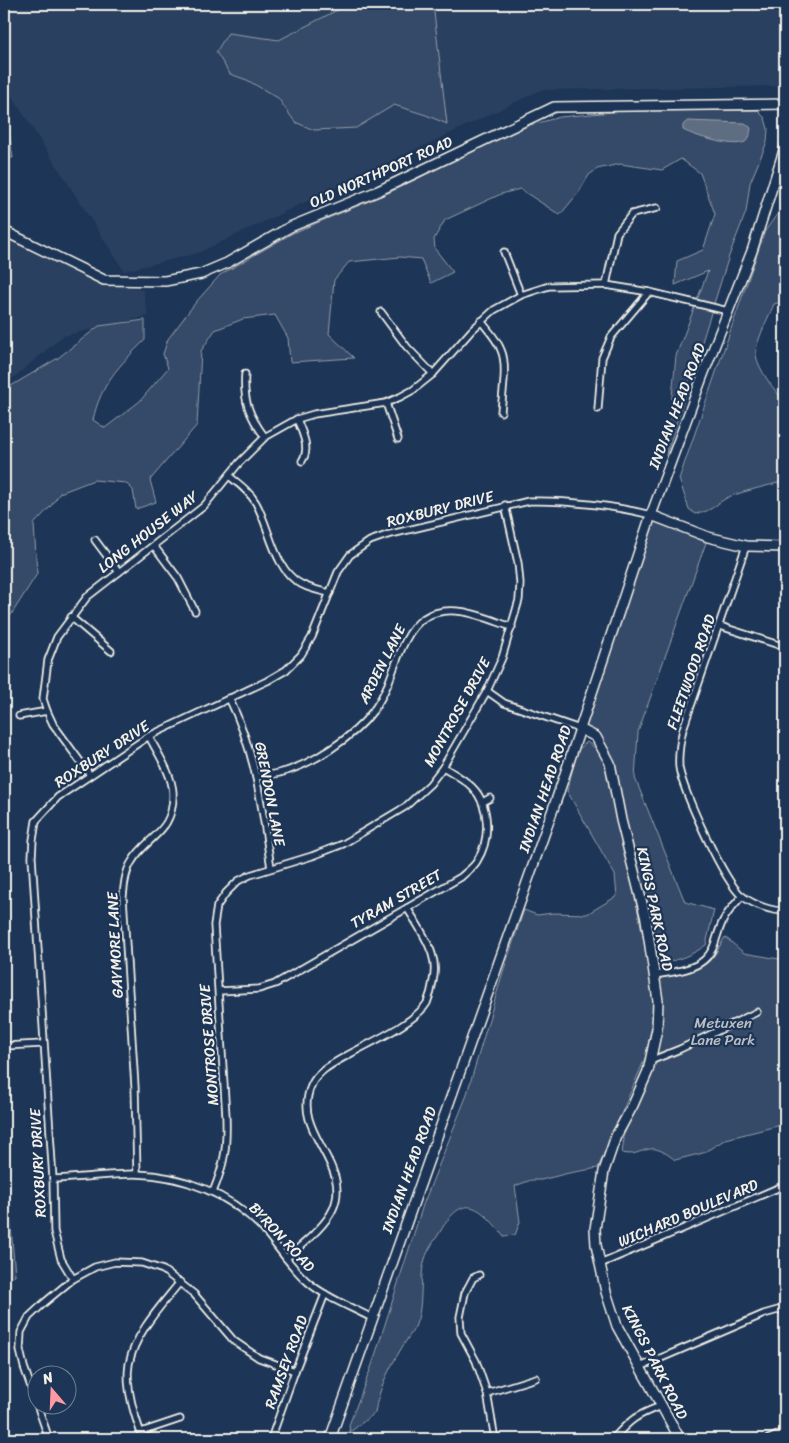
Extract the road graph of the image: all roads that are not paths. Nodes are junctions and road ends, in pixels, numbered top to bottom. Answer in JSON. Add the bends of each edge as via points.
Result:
{"nodes":[{"id":1,"x":785,"y":104,"type":"edge"},
{"id":2,"x":785,"y":147,"type":"edge"},
{"id":3,"x":657,"y":208,"type":"dead end"},
{"id":4,"x":4,"y":231,"type":"edge"},
{"id":5,"x":504,"y":252,"type":"dead end"},
{"id":6,"x":606,"y":285,"type":"junction"},
{"id":7,"x":649,"y":292,"type":"junction"},
{"id":8,"x":521,"y":295,"type":"junction"},
{"id":9,"x":728,"y":311,"type":"junction"},
{"id":10,"x":382,"y":312,"type":"dead end"},
{"id":11,"x":480,"y":322,"type":"junction"},
{"id":12,"x":245,"y":374,"type":"dead end"},
{"id":13,"x":433,"y":374,"type":"junction"},
{"id":14,"x":386,"y":403,"type":"junction"},
{"id":15,"x":598,"y":409,"type":"dead end"},
{"id":16,"x":501,"y":412,"type":"dead end"},
{"id":17,"x":297,"y":419,"type":"junction"},
{"id":18,"x":265,"y":437,"type":"junction"},
{"id":19,"x":398,"y":439,"type":"dead end"},
{"id":20,"x":302,"y":461,"type":"dead end"},
{"id":21,"x":229,"y":476,"type":"junction"},
{"id":22,"x":505,"y":505,"type":"junction"},
{"id":23,"x":651,"y":515,"type":"junction"},
{"id":24,"x":95,"y":540,"type":"dead end"},
{"id":25,"x":154,"y":546,"type":"junction"},
{"id":26,"x":746,"y":546,"type":"junction"},
{"id":27,"x":785,"y":547,"type":"edge"},
{"id":28,"x":119,"y":572,"type":"junction"},
{"id":29,"x":330,"y":593,"type":"junction"},
{"id":30,"x":195,"y":611,"type":"dead end"},
{"id":31,"x":71,"y":617,"type":"junction"},
{"id":32,"x":720,"y":626,"type":"junction"},
{"id":33,"x":512,"y":627,"type":"junction"},
{"id":34,"x":785,"y":647,"type":"edge"},
{"id":35,"x":110,"y":651,"type":"dead end"},
{"id":36,"x":487,"y":691,"type":"junction"},
{"id":37,"x":229,"y":698,"type":"junction"},
{"id":38,"x":47,"y":711,"type":"junction"},
{"id":39,"x":19,"y":716,"type":"dead end"},
{"id":40,"x":580,"y":729,"type":"junction"},
{"id":41,"x":149,"y":736,"type":"junction"},
{"id":42,"x":443,"y":767,"type":"junction"},
{"id":43,"x":90,"y":776,"type":"junction"},
{"id":44,"x":256,"y":776,"type":"junction"},
{"id":45,"x":490,"y":798,"type":"dead end"},
{"id":46,"x":483,"y":802,"type":"junction"},
{"id":47,"x":271,"y":868,"type":"junction"},
{"id":48,"x":742,"y":896,"type":"junction"},
{"id":49,"x":407,"y":908,"type":"junction"},
{"id":50,"x":785,"y":911,"type":"edge"},
{"id":51,"x":655,"y":975,"type":"junction"},
{"id":52,"x":219,"y":991,"type":"junction"},
{"id":53,"x":757,"y":1012,"type":"dead end"},
{"id":54,"x":43,"y":1044,"type":"junction"},
{"id":55,"x":4,"y":1046,"type":"edge"},
{"id":56,"x":650,"y":1061,"type":"junction"},
{"id":57,"x":137,"y":1174,"type":"junction"},
{"id":58,"x":53,"y":1179,"type":"junction"},
{"id":59,"x":785,"y":1185,"type":"edge"},
{"id":60,"x":213,"y":1192,"type":"junction"},
{"id":61,"x":286,"y":1258,"type":"junction"},
{"id":62,"x":600,"y":1264,"type":"junction"},
{"id":63,"x":479,"y":1275,"type":"dead end"},
{"id":64,"x":73,"y":1279,"type":"junction"},
{"id":65,"x":180,"y":1282,"type":"junction"},
{"id":66,"x":325,"y":1294,"type":"junction"},
{"id":67,"x":785,"y":1308,"type":"edge"},
{"id":68,"x":372,"y":1318,"type":"junction"},
{"id":69,"x":640,"y":1367,"type":"junction"},
{"id":70,"x":295,"y":1371,"type":"junction"},
{"id":71,"x":536,"y":1378,"type":"dead end"},
{"id":72,"x":487,"y":1393,"type":"junction"},
{"id":73,"x":661,"y":1406,"type":"junction"},
{"id":74,"x":180,"y":1419,"type":"dead end"},
{"id":75,"x":141,"y":1432,"type":"junction"},
{"id":76,"x":785,"y":1432,"type":"edge"},
{"id":77,"x":49,"y":1439,"type":"edge"},
{"id":78,"x":143,"y":1439,"type":"edge"},
{"id":79,"x":271,"y":1439,"type":"edge"},
{"id":80,"x":330,"y":1439,"type":"edge"},
{"id":81,"x":495,"y":1439,"type":"edge"},
{"id":82,"x":613,"y":1439,"type":"edge"},
{"id":83,"x":680,"y":1439,"type":"edge"},
{"id":84,"x":768,"y":1439,"type":"edge"}],
"edges":[{"from":1,"to":4,"type":"main road","name":"OLD NORTHPORT ROAD","via":[[554,107],[378,191],[290,227],[227,263],[201,274],[165,281],[104,280]]},
{"from":2,"to":9,"type":"main road","name":"INDIAN HEAD ROAD","via":[[752,251]]},
{"from":3,"to":6,"type":"street","via":[[632,214],[617,233]]},
{"from":5,"to":8,"type":"street"},
{"from":6,"to":7,"type":"street","name":"LONG HOUSE WAY"},
{"from":6,"to":8,"type":"street","name":"LONG HOUSE WAY","via":[[549,286]]},
{"from":7,"to":9,"type":"street","name":"LONG HOUSE WAY"},
{"from":7,"to":15,"type":"street","via":[[608,344],[602,358]]},
{"from":8,"to":11,"type":"street","name":"LONG HOUSE WAY"},
{"from":9,"to":23,"type":"main road","name":"INDIAN HEAD ROAD"},
{"from":10,"to":13,"type":"street","via":[[407,347]]},
{"from":11,"to":13,"type":"street","name":"LONG HOUSE WAY"},
{"from":11,"to":16,"type":"street","via":[[502,351]]},
{"from":12,"to":18,"type":"street","via":[[248,409]]},
{"from":13,"to":14,"type":"street","name":"LONG HOUSE WAY","via":[[413,390]]},
{"from":14,"to":17,"type":"street","name":"LONG HOUSE WAY","via":[[329,410]]},
{"from":14,"to":19,"type":"street"},
{"from":17,"to":18,"type":"street","name":"LONG HOUSE WAY"},
{"from":17,"to":20,"type":"street","via":[[307,448]]},
{"from":18,"to":21,"type":"street","name":"LONG HOUSE WAY"},
{"from":21,"to":25,"type":"street","name":"LONG HOUSE WAY","via":[[204,506]]},
{"from":21,"to":29,"type":"street","via":[[256,503],[287,573],[308,588]]},
{"from":22,"to":23,"type":"street","name":"ROXBURY DRIVE","via":[[551,500]]},
{"from":22,"to":29,"type":"street","name":"ROXBURY DRIVE","via":[[370,540],[350,555],[338,572]]},
{"from":22,"to":33,"type":"street","name":"MONTROSE DRIVE","via":[[520,583]]},
{"from":23,"to":26,"type":"main road","via":[[708,537]]},
{"from":23,"to":40,"type":"main road","name":"INDIAN HEAD ROAD"},
{"from":24,"to":28,"type":"street"},
{"from":25,"to":28,"type":"street","name":"LONG HOUSE WAY"},
{"from":25,"to":30,"type":"street","via":[[178,578]]},
{"from":26,"to":27,"type":"main road"},
{"from":26,"to":32,"type":"street","name":"FLEETWOOD ROAD"},
{"from":28,"to":31,"type":"street","name":"LONG HOUSE WAY","via":[[87,597]]},
{"from":29,"to":37,"type":"street","name":"ROXBURY DRIVE","via":[[301,655],[286,670]]},
{"from":31,"to":35,"type":"street"},
{"from":31,"to":38,"type":"street","name":"LONG HOUSE WAY","via":[[57,637],[48,660],[43,699]]},
{"from":32,"to":34,"type":"street"},
{"from":32,"to":48,"type":"street","name":"FLEETWOOD ROAD","via":[[683,729],[679,767],[683,784],[725,875]]},
{"from":33,"to":36,"type":"street","name":"MONTROSE DRIVE"},
{"from":33,"to":44,"type":"street","name":"ARDEN LANE","via":[[454,610],[423,618],[411,630],[374,711],[358,729],[300,766]]},
{"from":36,"to":40,"type":"street","via":[[504,703]]},
{"from":36,"to":42,"type":"street","name":"MONTROSE DRIVE"},
{"from":37,"to":41,"type":"street","name":"ROXBURY DRIVE"},
{"from":37,"to":44,"type":"street","name":"GRENDON LANE","via":[[247,740]]},
{"from":38,"to":39,"type":"street"},
{"from":38,"to":43,"type":"street"},
{"from":40,"to":51,"type":"main road","name":"KINGS PARK ROAD","via":[[596,737],[610,763],[646,919]]},
{"from":40,"to":68,"type":"main road","name":"INDIAN HEAD ROAD"},
{"from":41,"to":43,"type":"street","name":"ROXBURY DRIVE"},
{"from":41,"to":57,"type":"street","name":"GAYMORE LANE","via":[[169,776],[173,792],[165,826],[130,863],[124,880]]},
{"from":42,"to":46,"type":"street","via":[[472,788]]},
{"from":42,"to":47,"type":"street","name":"MONTROSE DRIVE","via":[[405,807],[343,844]]},
{"from":43,"to":54,"type":"street","name":"ROXBURY DRIVE","via":[[58,797],[36,821],[32,867]]},
{"from":44,"to":47,"type":"street","name":"GRENDON LANE"},
{"from":45,"to":46,"type":"street"},
{"from":46,"to":49,"type":"street","name":"TYRAM STREET","via":[[487,824],[485,844],[477,862],[460,877]]},
{"from":47,"to":52,"type":"street","name":"MONTROSE DRIVE","via":[[238,881],[217,906],[214,924]]},
{"from":48,"to":50,"type":"street","name":"FLEETWOOD ROAD","via":[[760,906]]},
{"from":48,"to":51,"type":"street","via":[[730,909],[705,960],[692,967]]},
{"from":49,"to":52,"type":"street","name":"TYRAM STREET","via":[[275,984],[259,989]]},
{"from":49,"to":61,"type":"street","via":[[433,956],[435,972],[431,989],[426,1003],[414,1016],[333,1063],[311,1085],[307,1112],[310,1127],[333,1168],[336,1196],[333,1209],[324,1221]]},
{"from":51,"to":56,"type":"main road","name":"KINGS PARK ROAD","via":[[658,1002]]},
{"from":52,"to":60,"type":"street","name":"MONTROSE DRIVE","via":[[227,1145],[221,1174]]},
{"from":53,"to":56,"type":"street"},
{"from":54,"to":55,"type":"street"},
{"from":54,"to":58,"type":"street","name":"ROXBURY DRIVE"},
{"from":56,"to":62,"type":"main road","name":"KINGS PARK ROAD","via":[[633,1105],[616,1136],[604,1172],[595,1229]]},
{"from":57,"to":58,"type":"street","name":"BYRON ROAD"},
{"from":57,"to":60,"type":"street","name":"BYRON ROAD","via":[[190,1183]]},
{"from":58,"to":64,"type":"street","name":"ROXBURY DRIVE","via":[[54,1231],[61,1259]]},
{"from":59,"to":62,"type":"street","name":"WICHARD BOULEVARD"},
{"from":60,"to":61,"type":"street","name":"BYRON ROAD","via":[[239,1208]]},
{"from":61,"to":66,"type":"street","name":"BYRON ROAD","via":[[309,1283]]},
{"from":62,"to":69,"type":"main road","name":"KINGS PARK ROAD","via":[[617,1326]]},
{"from":63,"to":72,"type":"street","via":[[473,1278],[465,1293],[460,1325]]},
{"from":64,"to":65,"type":"street","via":[[95,1267],[115,1262],[142,1263],[163,1270]]},
{"from":64,"to":77,"type":"street","via":[[29,1317],[21,1332],[20,1350],[24,1367]]},
{"from":65,"to":70,"type":"street","via":[[234,1341],[259,1358]]},
{"from":65,"to":75,"type":"street","via":[[139,1339],[129,1364],[129,1388]]},
{"from":66,"to":68,"type":"street","name":"BYRON ROAD"},
{"from":66,"to":70,"type":"street","name":"RAMSEY ROAD"},
{"from":67,"to":69,"type":"street"},
{"from":68,"to":80,"type":"main road","name":"INDIAN HEAD ROAD"},
{"from":69,"to":73,"type":"main road","name":"KINGS PARK ROAD"},
{"from":70,"to":79,"type":"street","name":"RAMSEY ROAD"},
{"from":71,"to":72,"type":"street"},
{"from":72,"to":81,"type":"street"},
{"from":73,"to":82,"type":"street","via":[[630,1420]]},
{"from":73,"to":83,"type":"main road","name":"KINGS PARK ROAD"},
{"from":74,"to":75,"type":"street"},
{"from":75,"to":78,"type":"street"},
{"from":76,"to":84,"type":"street"}]}
